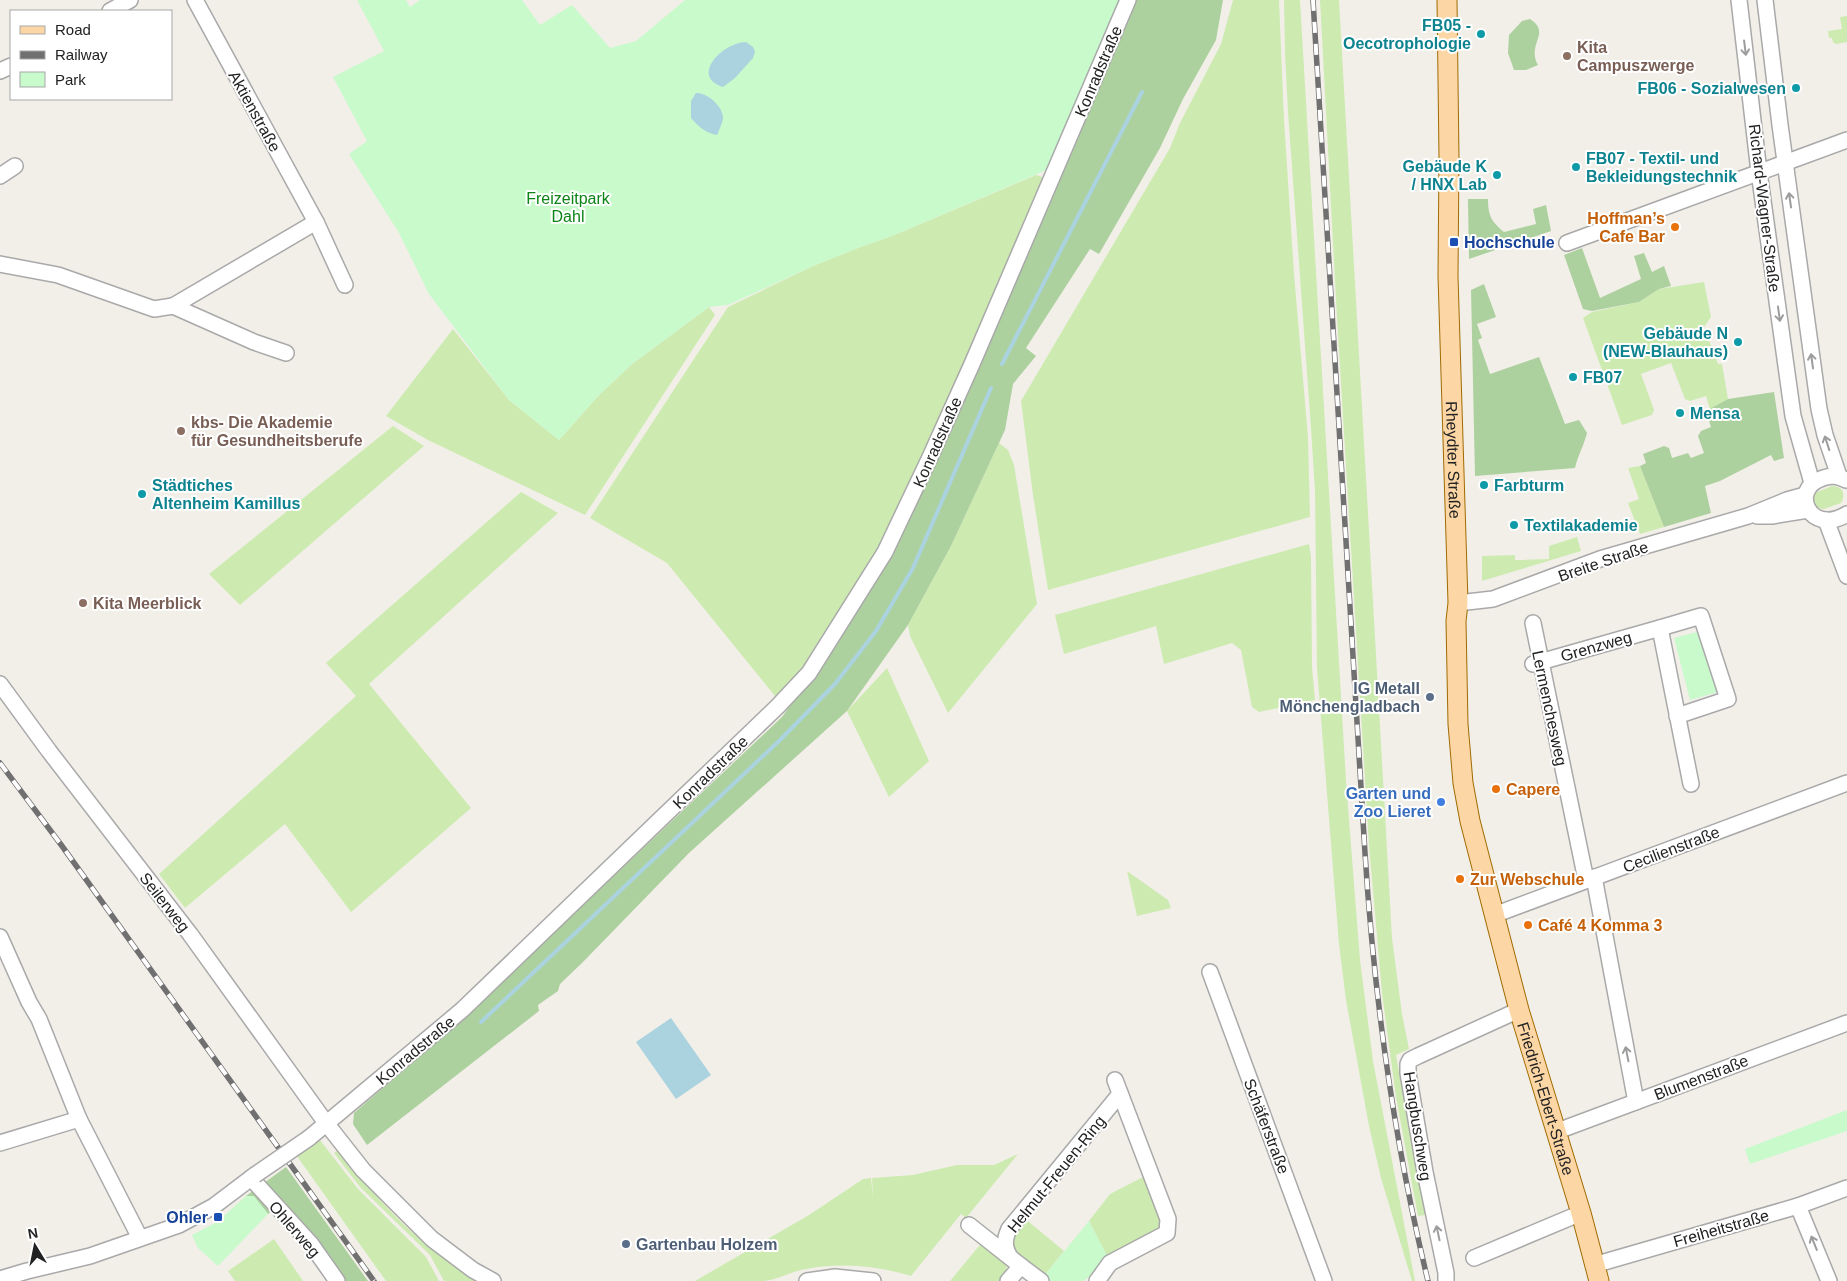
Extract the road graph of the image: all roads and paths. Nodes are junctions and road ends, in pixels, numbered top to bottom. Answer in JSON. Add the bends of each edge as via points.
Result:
{"nodes":[{"id":1,"x":130,"y":0,"type":"edge"},
{"id":2,"x":194,"y":0,"type":"edge"},
{"id":3,"x":1128,"y":0,"type":"edge"},
{"id":4,"x":1447,"y":0,"type":"edge"},
{"id":5,"x":1739,"y":0,"type":"edge"},
{"id":6,"x":1764,"y":0,"type":"edge"},
{"id":7,"x":112,"y":10,"type":"edge"},
{"id":8,"x":1847,"y":140,"type":"edge"},
{"id":9,"x":1785,"y":163,"type":"junction"},
{"id":10,"x":15,"y":166,"type":"dead end"},
{"id":11,"x":1759,"y":172,"type":"junction"},
{"id":12,"x":0,"y":176,"type":"edge"},
{"id":13,"x":316,"y":222,"type":"junction"},
{"id":14,"x":1567,"y":243,"type":"dead end"},
{"id":15,"x":0,"y":264,"type":"edge"},
{"id":16,"x":345,"y":285,"type":"dead end"},
{"id":17,"x":173,"y":306,"type":"junction"},
{"id":18,"x":286,"y":353,"type":"dead end"},
{"id":19,"x":1843,"y":479,"type":"edge"},
{"id":20,"x":1808,"y":496,"type":"junction"},
{"id":21,"x":1847,"y":514,"type":"edge"},
{"id":22,"x":1826,"y":520,"type":"junction"},
{"id":23,"x":1847,"y":576,"type":"edge"},
{"id":24,"x":1458,"y":602,"type":"junction"},
{"id":25,"x":1533,"y":623,"type":"dead end"},
{"id":26,"x":1660,"y":628,"type":"junction"},
{"id":27,"x":1536,"y":663,"type":"junction"},
{"id":28,"x":0,"y":684,"type":"edge"},
{"id":29,"x":1677,"y":716,"type":"junction"},
{"id":30,"x":1847,"y":783,"type":"edge"},
{"id":31,"x":1691,"y":784,"type":"dead end"},
{"id":32,"x":1590,"y":879,"type":"junction"},
{"id":33,"x":1494,"y":915,"type":"junction"},
{"id":34,"x":0,"y":936,"type":"edge"},
{"id":35,"x":1210,"y":972,"type":"dead end"},
{"id":36,"x":1519,"y":1010,"type":"junction"},
{"id":37,"x":1847,"y":1022,"type":"edge"},
{"id":38,"x":1636,"y":1102,"type":"junction"},
{"id":39,"x":79,"y":1119,"type":"junction"},
{"id":40,"x":326,"y":1122,"type":"junction"},
{"id":41,"x":1556,"y":1132,"type":"junction"},
{"id":42,"x":0,"y":1143,"type":"edge"},
{"id":43,"x":253,"y":1177,"type":"junction"},
{"id":44,"x":1847,"y":1188,"type":"edge"},
{"id":45,"x":1798,"y":1206,"type":"junction"},
{"id":46,"x":1581,"y":1214,"type":"junction"},
{"id":47,"x":970,"y":1225,"type":"dead end"},
{"id":48,"x":140,"y":1238,"type":"junction"},
{"id":49,"x":1474,"y":1258,"type":"dead end"},
{"id":50,"x":1015,"y":1262,"type":"junction"},
{"id":51,"x":1597,"y":1273,"type":"edge"},
{"id":52,"x":0,"y":1279,"type":"edge"},
{"id":53,"x":337,"y":1281,"type":"edge"},
{"id":54,"x":493,"y":1281,"type":"edge"},
{"id":55,"x":808,"y":1281,"type":"edge"},
{"id":56,"x":872,"y":1281,"type":"edge"},
{"id":57,"x":1008,"y":1281,"type":"edge"},
{"id":58,"x":1041,"y":1281,"type":"edge"},
{"id":59,"x":1097,"y":1281,"type":"edge"},
{"id":60,"x":1324,"y":1281,"type":"edge"},
{"id":61,"x":1446,"y":1281,"type":"edge"},
{"id":62,"x":1829,"y":1281,"type":"edge"}],
"edges":[{"from":1,"to":7,"type":"street"},
{"from":2,"to":13,"type":"street","name":"Aktienstraße"},
{"from":3,"to":40,"type":"street","name":"Konradstraße","via":[[931,455],[885,552],[809,673],[462,1010]]},
{"from":4,"to":24,"type":"main road","name":"Rheydter Straße","via":[[1448,276]]},
{"from":5,"to":11,"type":"street","name":"Richard-Wagner-Straße","one_way":true},
{"from":6,"to":9,"type":"street","name":"Richard-Wagner-Straße"},
{"from":8,"to":9,"type":"street"},
{"from":9,"to":11,"type":"street"},
{"from":19,"to":9,"type":"street","name":"Richard-Wagner-Straße","one_way":true,"via":[[1824,435],[1819,409]]},
{"from":10,"to":12,"type":"street"},
{"from":11,"to":14,"type":"street"},
{"from":11,"to":20,"type":"street","name":"Richard-Wagner-Straße","one_way":true,"via":[[1793,416]]},
{"from":13,"to":16,"type":"street","name":"Aktienstraße"},
{"from":13,"to":17,"type":"street"},
{"from":15,"to":17,"type":"street","via":[[58,275],[154,309]]},
{"from":17,"to":18,"type":"street"},
{"from":19,"to":20,"type":"street","name":"Breite Straße","via":[[1825,477]]},
{"from":20,"to":22,"type":"street","via":[[1815,518]]},
{"from":20,"to":24,"type":"street","name":"Breite Straße","via":[[1772,516],[1748,516],[1600,559],[1493,599]]},
{"from":21,"to":22,"type":"street"},
{"from":22,"to":23,"type":"street"},
{"from":24,"to":33,"type":"main road","name":"Rheydter Straße","via":[[1458,724],[1463,782]]},
{"from":25,"to":27,"type":"street","name":"Lermenchesweg"},
{"from":26,"to":27,"type":"street","name":"Grenzweg"},
{"from":26,"to":29,"type":"street"},
{"from":26,"to":29,"type":"street","name":"Grenzweg","via":[[1702,616],[1728,699]]},
{"from":27,"to":32,"type":"street","name":"Lermenchesweg"},
{"from":28,"to":40,"type":"street","name":"Seilerweg","via":[[190,934]]},
{"from":29,"to":31,"type":"street"},
{"from":30,"to":32,"type":"street","name":"Cecilienstraße"},
{"from":32,"to":33,"type":"street","name":"Cecilienstraße"},
{"from":38,"to":32,"type":"street","name":"Lermenchesweg","one_way":true},
{"from":33,"to":36,"type":"main road","name":"Friedrich-Ebert-Straße"},
{"from":34,"to":39,"type":"street","via":[[39,1019]]},
{"from":35,"to":60,"type":"street","name":"Schäferstraße"},
{"from":36,"to":41,"type":"main road","name":"Friedrich-Ebert-Straße"},
{"from":61,"to":36,"type":"street","name":"Hangbuschweg","one_way":true,"via":[[1408,1064],[1418,1056]]},
{"from":37,"to":38,"type":"street","name":"Blumenstraße"},
{"from":38,"to":41,"type":"street","name":"Blumenstraße"},
{"from":39,"to":42,"type":"street"},
{"from":39,"to":48,"type":"street"},
{"from":40,"to":43,"type":"street","name":"Konradstraße","bridge":true,"via":[[309,1138]]},
{"from":40,"to":54,"type":"street","name":"Seilerweg","via":[[363,1170],[432,1240]]},
{"from":41,"to":46,"type":"main road","name":"Friedrich-Ebert-Straße"},
{"from":43,"to":48,"type":"street","name":"Konradstraße","via":[[214,1206],[179,1225]]},
{"from":43,"to":53,"type":"street","name":"Ohlerweg","via":[[311,1244]]},
{"from":44,"to":45,"type":"street","name":"Freiheitstraße"},
{"from":45,"to":51,"type":"street","name":"Freiheitstraße"},
{"from":62,"to":45,"type":"street","one_way":true},
{"from":46,"to":49,"type":"street"},
{"from":46,"to":51,"type":"main road","name":"Friedrich-Ebert-Straße"},
{"from":47,"to":50,"type":"street","name":"Helmut-Freuen-Ring"},
{"from":48,"to":52,"type":"street","name":"Konradstraße","via":[[90,1256]]},
{"from":50,"to":57,"type":"street"},
{"from":50,"to":58,"type":"street","name":"Helmut-Freuen-Ring"},
{"from":50,"to":59,"type":"street","name":"Helmut-Freuen-Ring","via":[[1006,1249],[1005,1238],[1009,1228],[1117,1087],[1168,1219],[1167,1233],[1110,1263]]},
{"from":55,"to":56,"type":"street","via":[[835,1277]]}]}
